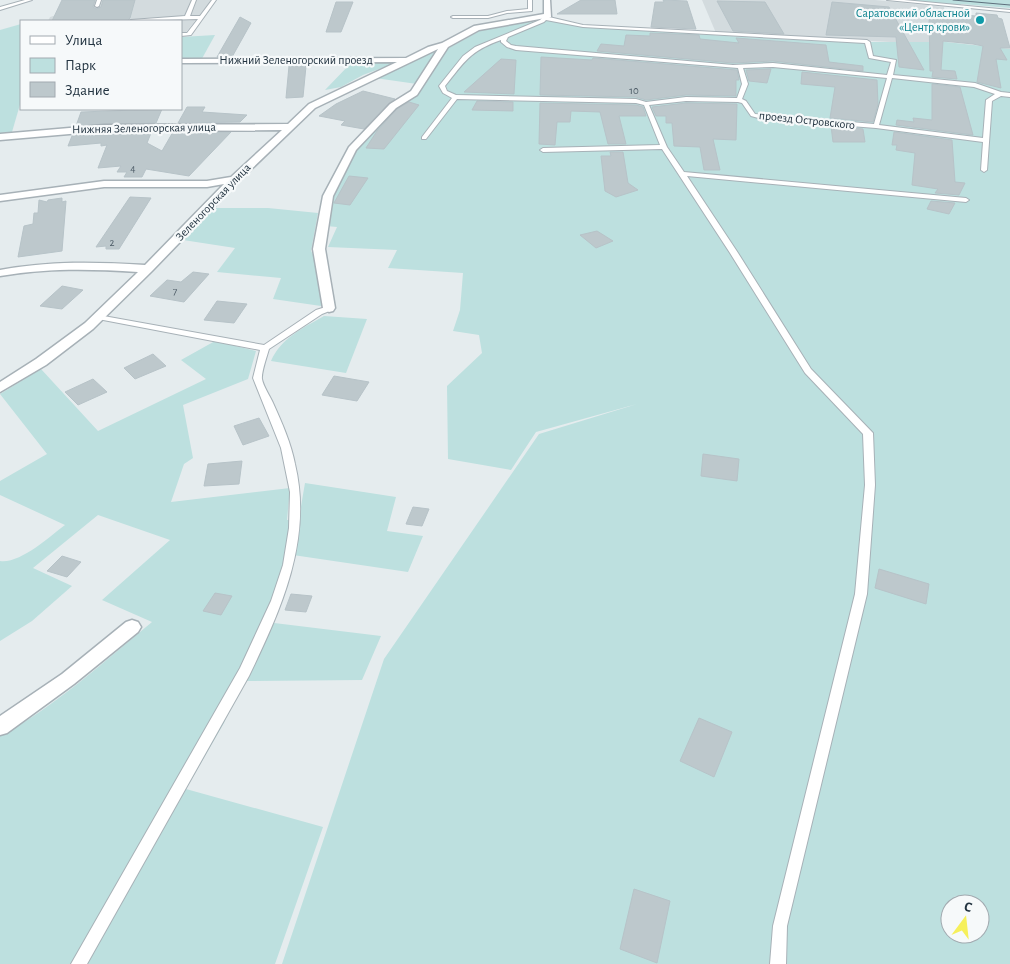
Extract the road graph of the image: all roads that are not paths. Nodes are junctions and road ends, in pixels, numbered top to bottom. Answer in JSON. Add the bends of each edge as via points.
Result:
{"nodes":[{"id":1,"x":30,"y":0,"type":"edge"},
{"id":2,"x":194,"y":0,"type":"edge"},
{"id":3,"x":214,"y":0,"type":"edge"},
{"id":4,"x":530,"y":0,"type":"edge"},
{"id":5,"x":547,"y":0,"type":"edge"},
{"id":6,"x":890,"y":0,"type":"edge"},
{"id":7,"x":0,"y":4,"type":"edge"},
{"id":8,"x":9,"y":6,"type":"junction"},
{"id":9,"x":0,"y":9,"type":"edge"},
{"id":10,"x":1010,"y":11,"type":"edge"},
{"id":11,"x":202,"y":16,"type":"junction"},
{"id":12,"x":547,"y":16,"type":"junction"},
{"id":13,"x":453,"y":17,"type":"dead end"},
{"id":14,"x":187,"y":18,"type":"junction"},
{"id":15,"x":149,"y":20,"type":"edge"},
{"id":16,"x":182,"y":35,"type":"edge"},
{"id":17,"x":506,"y":37,"type":"junction"},
{"id":18,"x":445,"y":45,"type":"junction"},
{"id":19,"x":411,"y":60,"type":"junction"},
{"id":20,"x":182,"y":61,"type":"edge"},
{"id":21,"x":740,"y":67,"type":"junction"},
{"id":22,"x":890,"y":76,"type":"junction"},
{"id":23,"x":1000,"y":94,"type":"junction"},
{"id":24,"x":1010,"y":95,"type":"edge"},
{"id":25,"x":455,"y":97,"type":"junction"},
{"id":26,"x":739,"y":100,"type":"junction"},
{"id":27,"x":646,"y":104,"type":"junction"},
{"id":28,"x":288,"y":126,"type":"junction"},
{"id":29,"x":876,"y":126,"type":"junction"},
{"id":30,"x":0,"y":137,"type":"edge"},
{"id":31,"x":424,"y":138,"type":"dead end"},
{"id":32,"x":985,"y":140,"type":"junction"},
{"id":33,"x":664,"y":147,"type":"junction"},
{"id":34,"x":543,"y":150,"type":"dead end"},
{"id":35,"x":984,"y":170,"type":"dead end"},
{"id":36,"x":681,"y":174,"type":"junction"},
{"id":37,"x":234,"y":180,"type":"junction"},
{"id":38,"x":0,"y":198,"type":"edge"},
{"id":39,"x":966,"y":200,"type":"dead end"},
{"id":40,"x":148,"y":270,"type":"junction"},
{"id":41,"x":0,"y":273,"type":"edge"},
{"id":42,"x":329,"y":308,"type":"joint"},
{"id":43,"x":98,"y":317,"type":"junction"},
{"id":44,"x":265,"y":348,"type":"junction"},
{"id":45,"x":0,"y":388,"type":"edge"},
{"id":46,"x":132,"y":627,"type":"dead end"},
{"id":47,"x":0,"y":727,"type":"edge"},
{"id":48,"x":79,"y":964,"type":"edge"},
{"id":49,"x":778,"y":964,"type":"edge"}],
"edges":[{"from":1,"to":8,"type":"lane"},
{"from":2,"to":14,"type":"lane"},
{"from":3,"to":11,"type":"lane"},
{"from":4,"to":13,"type":"lane","via":[[530,10],[488,17]]},
{"from":5,"to":12,"type":"street"},
{"from":6,"to":10,"type":"lane"},
{"from":7,"to":8,"type":"lane"},
{"from":8,"to":9,"type":"lane"},
{"from":11,"to":14,"type":"lane"},
{"from":11,"to":16,"type":"lane","via":[[189,34]]},
{"from":12,"to":17,"type":"lane"},
{"from":12,"to":18,"type":"street","name":"Зеленогорская улица","via":[[478,28]]},
{"from":12,"to":22,"type":"lane","via":[[592,26],[867,42],[872,57],[894,61]]},
{"from":14,"to":15,"type":"lane"},
{"from":17,"to":21,"type":"lane","via":[[505,44],[516,48]]},
{"from":17,"to":25,"type":"lane","via":[[477,48],[466,57],[442,86],[445,92]]},
{"from":18,"to":19,"type":"street","name":"Зеленогорская улица"},
{"from":18,"to":42,"type":"street","via":[[414,93],[393,106],[352,149],[328,196],[319,249]]},
{"from":19,"to":20,"type":"street","name":"Нижний Зеленогорский проезд"},
{"from":19,"to":28,"type":"street","name":"Зеленогорская улица","via":[[312,106]]},
{"from":21,"to":22,"type":"lane","via":[[773,65]]},
{"from":21,"to":26,"type":"lane","via":[[745,84]]},
{"from":22,"to":23,"type":"lane","via":[[975,85]]},
{"from":22,"to":29,"type":"lane"},
{"from":23,"to":24,"type":"lane"},
{"from":23,"to":32,"type":"lane","via":[[989,100]]},
{"from":25,"to":27,"type":"lane","name":"проезд Островского","via":[[636,101]]},
{"from":25,"to":31,"type":"lane"},
{"from":26,"to":27,"type":"lane","name":"проезд Островского","via":[[686,99]]},
{"from":26,"to":29,"type":"lane","name":"проезд Островского","via":[[753,115],[762,117]]},
{"from":27,"to":33,"type":"lane"},
{"from":28,"to":30,"type":"street","name":"Нижняя Зеленогорская улица","via":[[104,128]]},
{"from":28,"to":37,"type":"street","name":"Зеленогорская улица"},
{"from":29,"to":32,"type":"lane","name":"проезд Островского"},
{"from":32,"to":35,"type":"lane"},
{"from":33,"to":34,"type":"lane"},
{"from":33,"to":36,"type":"lane"},
{"from":36,"to":39,"type":"lane"},
{"from":36,"to":49,"type":"lane","via":[[808,371],[868,433],[870,485],[861,594],[780,926]]},
{"from":37,"to":38,"type":"street","via":[[207,184],[104,184]]},
{"from":37,"to":40,"type":"street","name":"Зеленогорская улица"},
{"from":40,"to":41,"type":"street","via":[[81,265]]},
{"from":40,"to":43,"type":"street","name":"Зеленогорская улица"},
{"from":42,"to":44,"type":"lane"},
{"from":43,"to":44,"type":"lane"},
{"from":43,"to":45,"type":"street","name":"Зеленогорская улица"},
{"from":44,"to":48,"type":"lane","via":[[257,378],[284,435],[295,492],[293,535],[283,587],[257,650]]},
{"from":46,"to":47,"type":"street","via":[[68,679]]}]}
